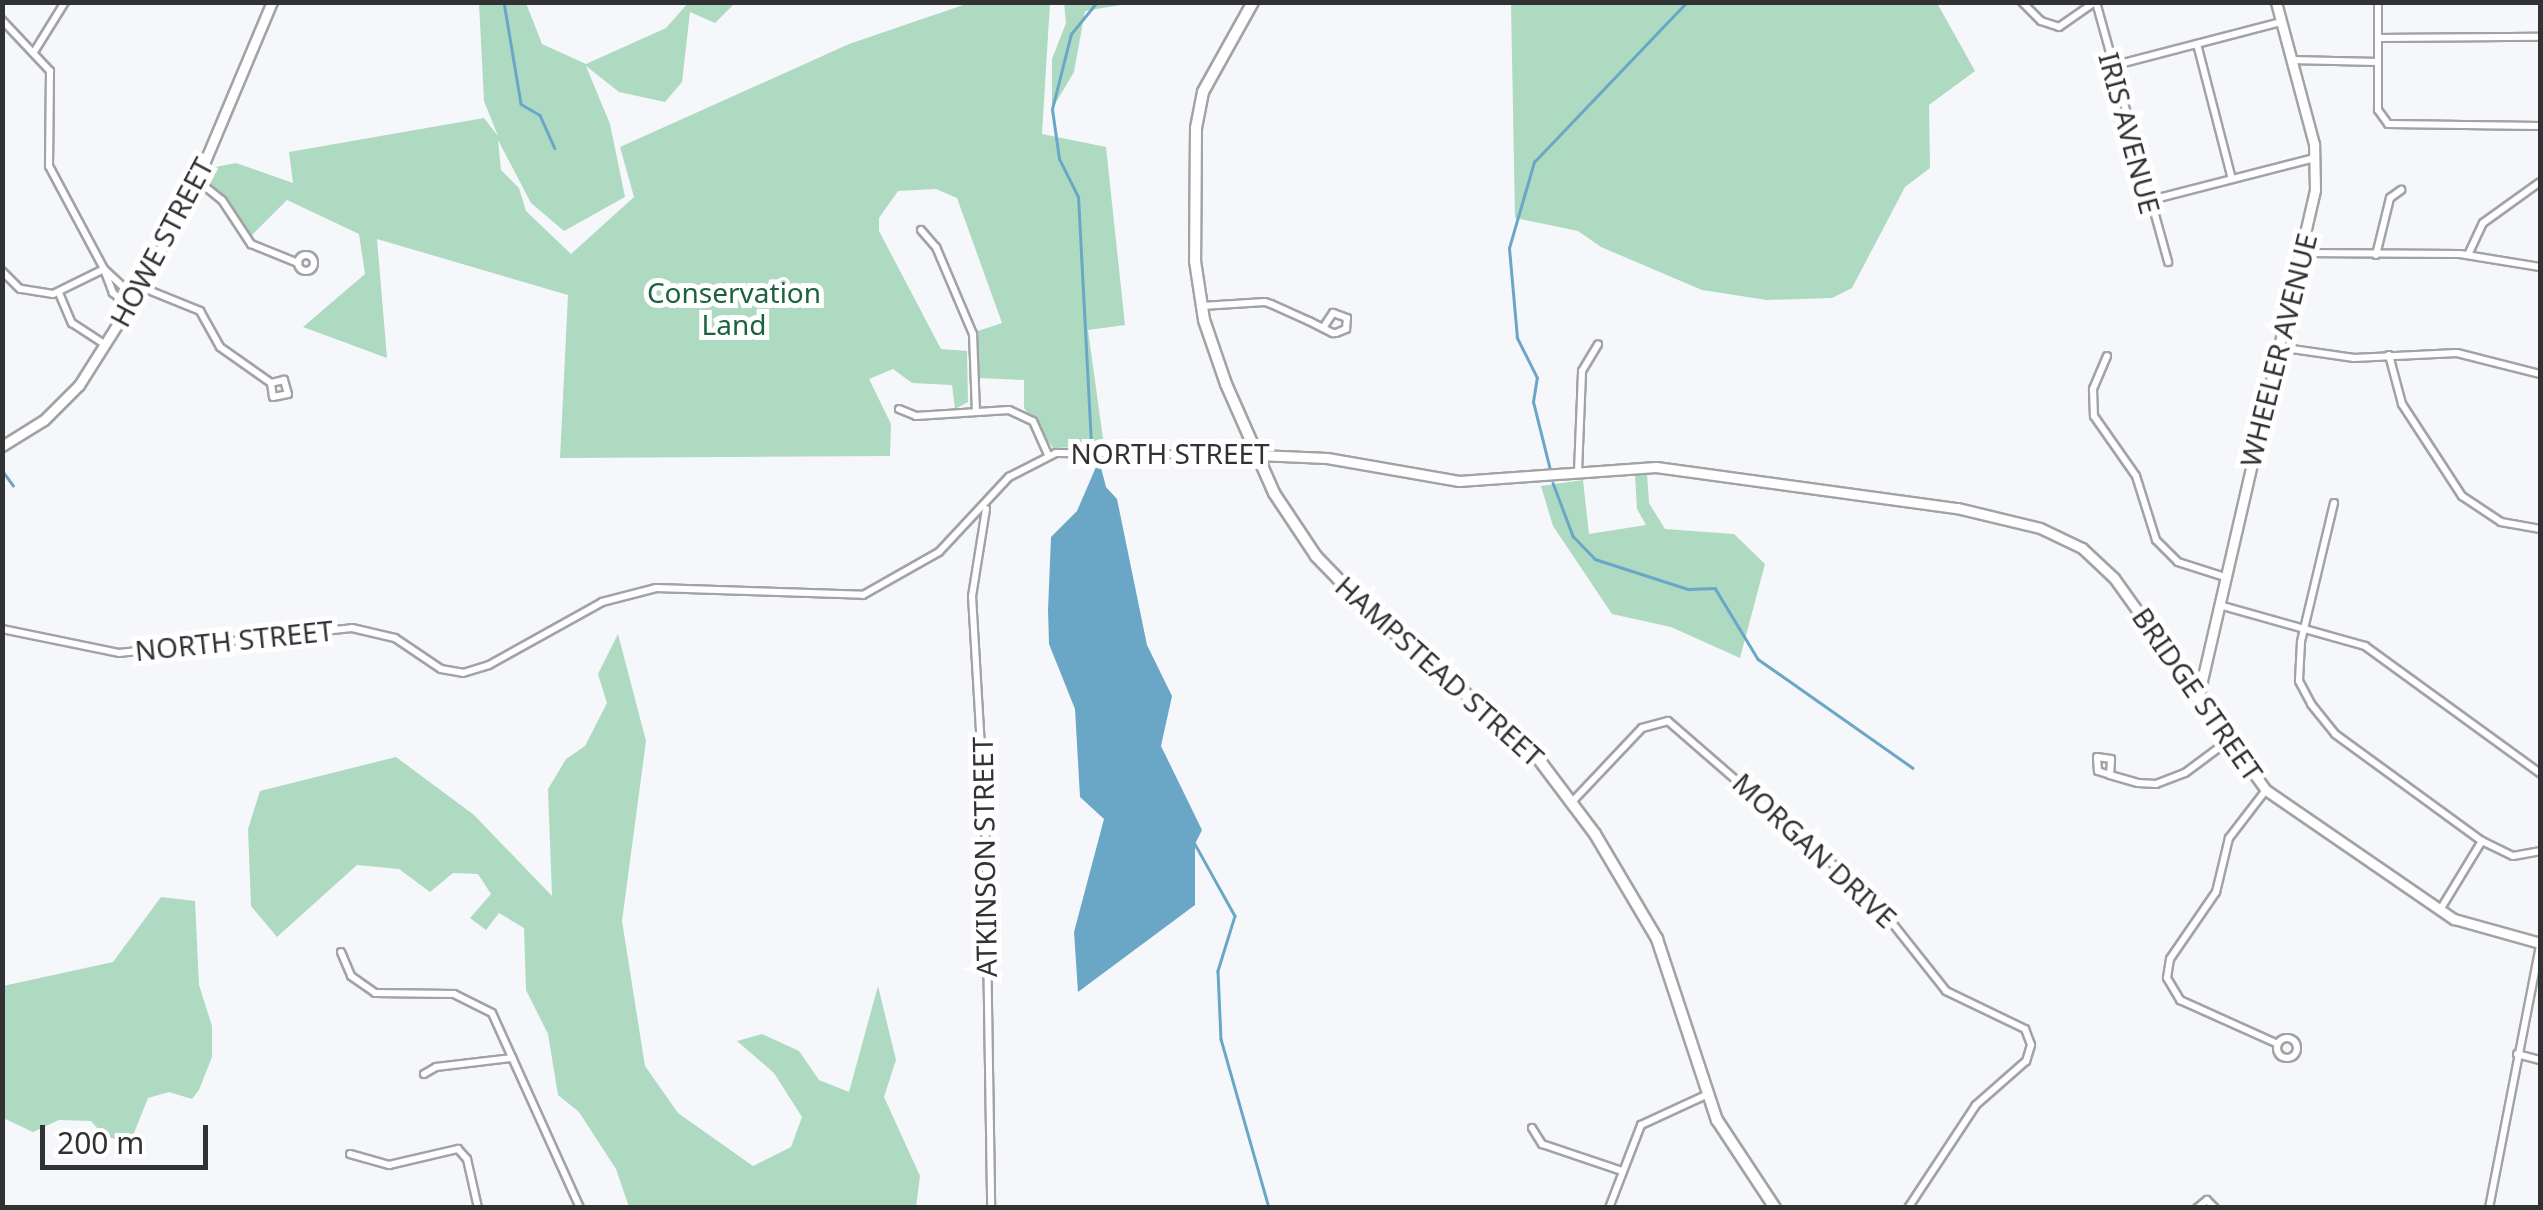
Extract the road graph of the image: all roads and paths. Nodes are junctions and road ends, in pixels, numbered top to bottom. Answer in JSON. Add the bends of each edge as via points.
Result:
{"nodes":[{"id":1,"x":65,"y":2,"type":"edge"},
{"id":2,"x":272,"y":2,"type":"edge"},
{"id":3,"x":1254,"y":2,"type":"edge"},
{"id":4,"x":2022,"y":2,"type":"edge"},
{"id":5,"x":2096,"y":2,"type":"edge"},
{"id":6,"x":2276,"y":2,"type":"edge"},
{"id":7,"x":2378,"y":2,"type":"edge"},
{"id":8,"x":2,"y":20,"type":"edge"},
{"id":9,"x":2281,"y":22,"type":"junction"},
{"id":10,"x":2540,"y":37,"type":"edge"},
{"id":11,"x":2378,"y":38,"type":"junction"},
{"id":12,"x":2197,"y":44,"type":"junction"},
{"id":13,"x":34,"y":52,"type":"junction"},
{"id":14,"x":2292,"y":60,"type":"junction"},
{"id":15,"x":2378,"y":62,"type":"junction"},
{"id":16,"x":2112,"y":66,"type":"junction"},
{"id":17,"x":2540,"y":126,"type":"edge"},
{"id":18,"x":2316,"y":157,"type":"junction"},
{"id":19,"x":2232,"y":179,"type":"junction"},
{"id":20,"x":197,"y":180,"type":"junction"},
{"id":21,"x":2540,"y":182,"type":"edge"},
{"id":22,"x":2401,"y":190,"type":"dead end"},
{"id":23,"x":2147,"y":201,"type":"junction"},
{"id":24,"x":921,"y":230,"type":"dead end"},
{"id":25,"x":2301,"y":253,"type":"junction"},
{"id":26,"x":2376,"y":254,"type":"junction"},
{"id":27,"x":2468,"y":255,"type":"junction"},
{"id":28,"x":2168,"y":262,"type":"dead end"},
{"id":29,"x":298,"y":264,"type":"dead end"},
{"id":30,"x":2540,"y":267,"type":"edge"},
{"id":31,"x":104,"y":269,"type":"junction"},
{"id":32,"x":2,"y":271,"type":"edge"},
{"id":33,"x":141,"y":287,"type":"junction"},
{"id":34,"x":59,"y":292,"type":"junction"},
{"id":35,"x":132,"y":301,"type":"junction"},
{"id":36,"x":1201,"y":306,"type":"junction"},
{"id":37,"x":1323,"y":328,"type":"dead end"},
{"id":38,"x":1598,"y":344,"type":"dead end"},
{"id":39,"x":106,"y":345,"type":"junction"},
{"id":40,"x":2278,"y":347,"type":"junction"},
{"id":41,"x":2389,"y":355,"type":"junction"},
{"id":42,"x":2107,"y":356,"type":"dead end"},
{"id":43,"x":2540,"y":374,"type":"edge"},
{"id":44,"x":271,"y":382,"type":"dead end"},
{"id":45,"x":899,"y":410,"type":"dead end"},
{"id":46,"x":976,"y":412,"type":"junction"},
{"id":47,"x":2,"y":446,"type":"edge"},
{"id":48,"x":1048,"y":455,"type":"junction"},
{"id":49,"x":1258,"y":455,"type":"junction"},
{"id":50,"x":1578,"y":474,"type":"junction"},
{"id":51,"x":2334,"y":503,"type":"dead end"},
{"id":52,"x":986,"y":508,"type":"junction"},
{"id":53,"x":2019,"y":520,"type":"joint"},
{"id":54,"x":2540,"y":529,"type":"edge"},
{"id":55,"x":2225,"y":577,"type":"junction"},
{"id":56,"x":2219,"y":605,"type":"junction"},
{"id":57,"x":2303,"y":626,"type":"junction"},
{"id":58,"x":2,"y":629,"type":"edge"},
{"id":59,"x":2198,"y":698,"type":"junction"},
{"id":60,"x":2228,"y":742,"type":"junction"},
{"id":61,"x":2540,"y":773,"type":"edge"},
{"id":62,"x":2110,"y":775,"type":"dead end"},
{"id":63,"x":2266,"y":790,"type":"junction"},
{"id":64,"x":1572,"y":802,"type":"junction"},
{"id":65,"x":2482,"y":841,"type":"junction"},
{"id":66,"x":2540,"y":851,"type":"edge"},
{"id":67,"x":2440,"y":911,"type":"junction"},
{"id":68,"x":2540,"y":945,"type":"edge"},
{"id":69,"x":340,"y":952,"type":"dead end"},
{"id":70,"x":2278,"y":1044,"type":"dead end"},
{"id":71,"x":2517,"y":1054,"type":"junction"},
{"id":72,"x":512,"y":1058,"type":"junction"},
{"id":73,"x":2540,"y":1060,"type":"edge"},
{"id":74,"x":424,"y":1074,"type":"dead end"},
{"id":75,"x":1708,"y":1094,"type":"junction"},
{"id":76,"x":1532,"y":1128,"type":"dead end"},
{"id":77,"x":350,"y":1154,"type":"dead end"},
{"id":78,"x":1622,"y":1171,"type":"junction"},
{"id":79,"x":478,"y":1208,"type":"edge"},
{"id":80,"x":580,"y":1208,"type":"edge"},
{"id":81,"x":991,"y":1208,"type":"edge"},
{"id":82,"x":1608,"y":1208,"type":"edge"},
{"id":83,"x":1775,"y":1208,"type":"edge"},
{"id":84,"x":1908,"y":1208,"type":"edge"},
{"id":85,"x":2197,"y":1208,"type":"edge"},
{"id":86,"x":2216,"y":1208,"type":"edge"},
{"id":87,"x":2489,"y":1208,"type":"edge"}],
"edges":[{"from":1,"to":13,"type":"street"},
{"from":2,"to":20,"type":"street","name":"HOWE STREET"},
{"from":3,"to":36,"type":"main road","name":"HAMPSTEAD STREET","via":[[1212,70],[1199,110],[1193,214]]},
{"from":4,"to":5,"type":"street","via":[[2041,21],[2059,27]]},
{"from":5,"to":16,"type":"street","name":"IRIS AVENUE"},
{"from":6,"to":9,"type":"street","name":"WHEELER AVENUE"},
{"from":7,"to":11,"type":"street"},
{"from":8,"to":13,"type":"street"},
{"from":9,"to":12,"type":"street"},
{"from":9,"to":14,"type":"street","name":"WHEELER AVENUE"},
{"from":10,"to":11,"type":"street"},
{"from":11,"to":15,"type":"street"},
{"from":12,"to":16,"type":"street"},
{"from":12,"to":19,"type":"street"},
{"from":13,"to":31,"type":"street","via":[[54,87],[49,166]]},
{"from":14,"to":15,"type":"street"},
{"from":14,"to":18,"type":"street","name":"WHEELER AVENUE"},
{"from":15,"to":17,"type":"street","via":[[2378,110],[2388,124]]},
{"from":16,"to":23,"type":"street","name":"IRIS AVENUE"},
{"from":18,"to":19,"type":"street"},
{"from":18,"to":25,"type":"street","name":"WHEELER AVENUE"},
{"from":19,"to":23,"type":"street"},
{"from":20,"to":29,"type":"street","via":[[222,200],[250,244]]},
{"from":20,"to":33,"type":"street","name":"HOWE STREET"},
{"from":21,"to":27,"type":"street","via":[[2483,223]]},
{"from":22,"to":26,"type":"street","via":[[2390,198]]},
{"from":23,"to":28,"type":"street","name":"IRIS AVENUE"},
{"from":24,"to":46,"type":"street","via":[[936,247],[974,334]]},
{"from":25,"to":26,"type":"street"},
{"from":25,"to":40,"type":"street","name":"WHEELER AVENUE"},
{"from":26,"to":27,"type":"street"},
{"from":27,"to":30,"type":"street"},
{"from":31,"to":34,"type":"street"},
{"from":31,"to":35,"type":"street"},
{"from":32,"to":34,"type":"street","via":[[20,288]]},
{"from":33,"to":35,"type":"street","name":"HOWE STREET"},
{"from":33,"to":44,"type":"street","via":[[200,311],[220,347]]},
{"from":34,"to":39,"type":"street","via":[[68,318]]},
{"from":35,"to":39,"type":"street","name":"HOWE STREET"},
{"from":36,"to":37,"type":"street","via":[[1265,302]]},
{"from":36,"to":49,"type":"main road","name":"HAMPSTEAD STREET"},
{"from":38,"to":50,"type":"street","via":[[1582,371]]},
{"from":39,"to":47,"type":"street","name":"HOWE STREET","via":[[60,406]]},
{"from":40,"to":41,"type":"street","via":[[2328,357]]},
{"from":40,"to":55,"type":"street","name":"WHEELER AVENUE"},
{"from":41,"to":43,"type":"street","via":[[2457,352]]},
{"from":41,"to":54,"type":"street","via":[[2402,404],[2462,496],[2500,522]]},
{"from":42,"to":55,"type":"street","via":[[2093,390],[2094,416],[2136,476],[2156,540],[2178,562]]},
{"from":45,"to":46,"type":"street","via":[[916,416]]},
{"from":46,"to":48,"type":"street","via":[[1024,415],[1040,430]]},
{"from":48,"to":49,"type":"street","name":"NORTH STREET"},
{"from":48,"to":52,"type":"street","name":"NORTH STREET","via":[[1010,477]]},
{"from":49,"to":50,"type":"street","name":"NORTH STREET","via":[[1315,456],[1459,481]]},
{"from":49,"to":64,"type":"main road","name":"HAMPSTEAD STREET","via":[[1277,500],[1316,556],[1370,612],[1531,749]]},
{"from":50,"to":53,"type":"street","name":"NORTH STREET","via":[[1674,469]]},
{"from":51,"to":57,"type":"street"},
{"from":52,"to":58,"type":"street","name":"NORTH STREET","via":[[939,552],[863,595],[656,588],[602,602],[470,672],[448,671],[395,638],[352,628],[98,652]]},
{"from":52,"to":81,"type":"street","name":"ATKINSON STREET","via":[[972,596],[985,813]]},
{"from":53,"to":59,"type":"street","name":"BRIDGE STREET","via":[[2071,542],[2104,567]]},
{"from":55,"to":56,"type":"street","name":"WHEELER AVENUE"},
{"from":56,"to":57,"type":"street"},
{"from":56,"to":59,"type":"street","name":"WHEELER AVENUE"},
{"from":57,"to":61,"type":"street","via":[[2366,646]]},
{"from":57,"to":65,"type":"street","via":[[2299,681],[2326,725]]},
{"from":59,"to":60,"type":"street","name":"BRIDGE STREET"},
{"from":60,"to":62,"type":"street","via":[[2168,781],[2144,784]]},
{"from":60,"to":63,"type":"street","name":"BRIDGE STREET"},
{"from":63,"to":67,"type":"street","name":"BRIDGE STREET"},
{"from":63,"to":70,"type":"street","via":[[2229,838],[2216,892],[2170,959],[2167,978],[2180,1000]]},
{"from":64,"to":75,"type":"main road","name":"HAMPSTEAD STREET","via":[[1656,939]]},
{"from":64,"to":84,"type":"street","name":"MORGAN DRIVE","via":[[1642,728],[1668,722],[1874,900],[1946,990],[2024,1029],[2031,1045],[2026,1060],[1976,1105]]},
{"from":65,"to":66,"type":"street","via":[[2513,856]]},
{"from":65,"to":67,"type":"street"},
{"from":67,"to":68,"type":"street","name":"BRIDGE STREET","via":[[2486,932]]},
{"from":68,"to":71,"type":"street"},
{"from":69,"to":72,"type":"street","via":[[351,976],[375,993],[454,994],[475,1001],[498,1021]]},
{"from":71,"to":73,"type":"street"},
{"from":71,"to":87,"type":"street"},
{"from":72,"to":74,"type":"street","via":[[436,1066]]},
{"from":72,"to":80,"type":"street"},
{"from":75,"to":78,"type":"street","via":[[1642,1126]]},
{"from":75,"to":83,"type":"main road","name":"HAMPSTEAD STREET","via":[[1726,1138]]},
{"from":76,"to":78,"type":"street","via":[[1542,1144]]},
{"from":77,"to":79,"type":"street","via":[[389,1164],[464,1153]]},
{"from":78,"to":82,"type":"street"},
{"from":85,"to":86,"type":"street","via":[[2207,1200]]}]}
